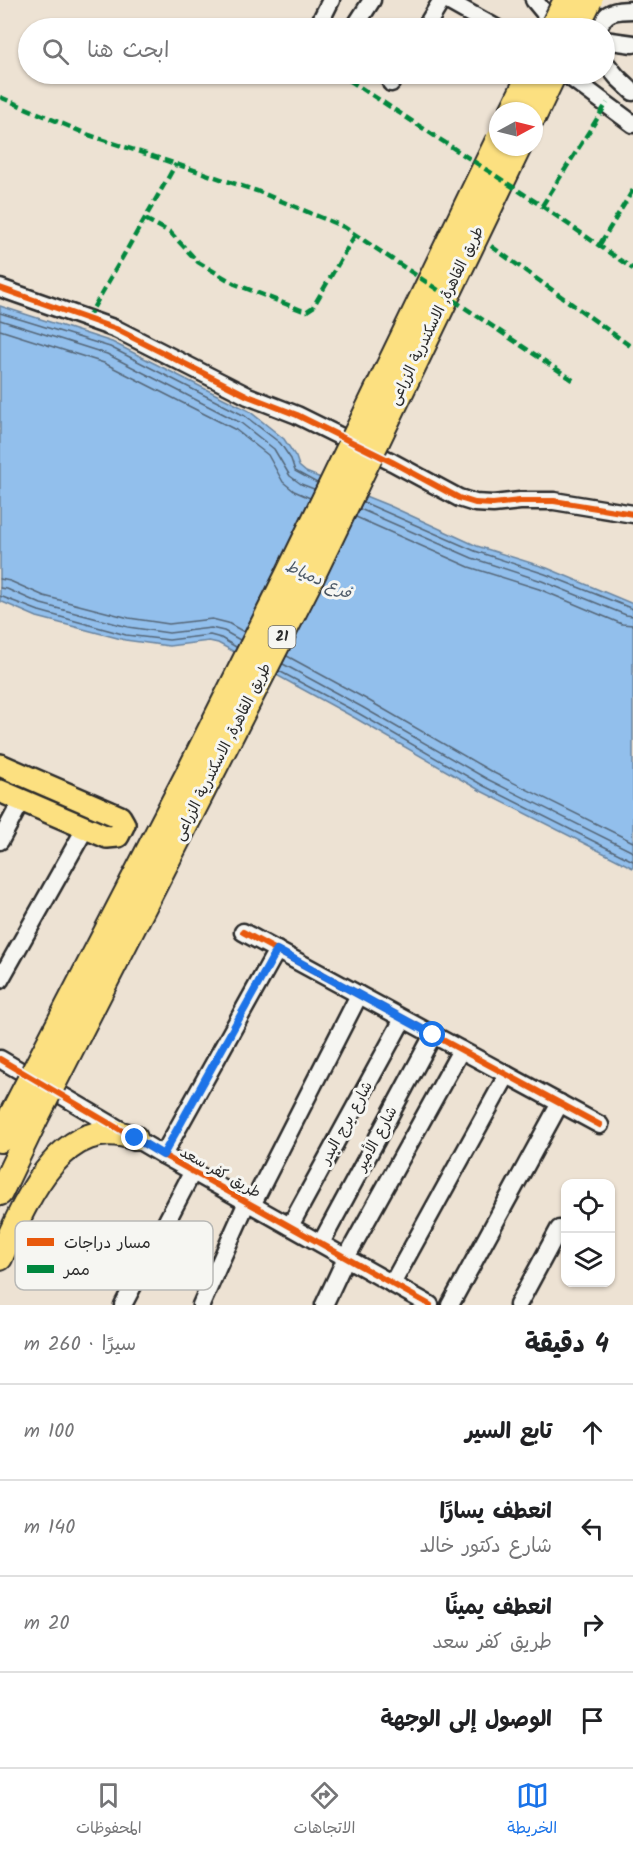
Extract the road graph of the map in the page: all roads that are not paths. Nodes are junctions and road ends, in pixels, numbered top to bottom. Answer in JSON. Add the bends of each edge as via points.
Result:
{"nodes":[{"id":1,"x":331,"y":0,"type":"edge"},
{"id":2,"x":372,"y":0,"type":"edge"},
{"id":3,"x":444,"y":0,"type":"edge"},
{"id":4,"x":534,"y":0,"type":"edge"},
{"id":5,"x":556,"y":0,"type":"edge"},
{"id":6,"x":566,"y":0,"type":"edge"},
{"id":7,"x":590,"y":0,"type":"edge"},
{"id":8,"x":633,"y":10,"type":"edge"},
{"id":9,"x":322,"y":18,"type":"edge"},
{"id":10,"x":360,"y":18,"type":"edge"},
{"id":11,"x":431,"y":18,"type":"edge"},
{"id":12,"x":477,"y":18,"type":"edge"},
{"id":13,"x":547,"y":18,"type":"edge"},
{"id":14,"x":558,"y":18,"type":"edge"},
{"id":15,"x":570,"y":18,"type":"edge"},
{"id":16,"x":582,"y":18,"type":"edge"},
{"id":17,"x":603,"y":18,"type":"edge"},
{"id":18,"x":615,"y":42,"type":"edge"},
{"id":19,"x":633,"y":44,"type":"edge"},
{"id":20,"x":625,"y":78,"type":"edge"},
{"id":21,"x":525,"y":84,"type":"edge"},
{"id":22,"x":565,"y":84,"type":"edge"},
{"id":23,"x":583,"y":84,"type":"edge"},
{"id":24,"x":633,"y":92,"type":"edge"},
{"id":25,"x":516,"y":102,"type":"edge"},
{"id":26,"x":543,"y":107,"type":"edge"},
{"id":27,"x":633,"y":124,"type":"edge"},
{"id":28,"x":490,"y":156,"type":"edge"},
{"id":29,"x":515,"y":156,"type":"edge"},
{"id":30,"x":0,"y":288,"type":"edge"},
{"id":31,"x":633,"y":514,"type":"edge"},
{"id":32,"x":0,"y":765,"type":"edge"},
{"id":33,"x":0,"y":791,"type":"edge"},
{"id":34,"x":22,"y":800,"type":"junction"},
{"id":35,"x":86,"y":827,"type":"junction"},
{"id":36,"x":0,"y":841,"type":"edge"},
{"id":37,"x":243,"y":932,"type":"dead end"},
{"id":38,"x":277,"y":950,"type":"junction"},
{"id":39,"x":0,"y":980,"type":"edge"},
{"id":40,"x":359,"y":995,"type":"junction"},
{"id":41,"x":404,"y":1019,"type":"junction"},
{"id":42,"x":433,"y":1035,"type":"junction"},
{"id":43,"x":461,"y":1050,"type":"junction"},
{"id":44,"x":0,"y":1059,"type":"edge"},
{"id":45,"x":507,"y":1075,"type":"junction"},
{"id":46,"x":560,"y":1103,"type":"junction"},
{"id":47,"x":24,"y":1117,"type":"junction"},
{"id":48,"x":600,"y":1125,"type":"dead end"},
{"id":49,"x":135,"y":1138,"type":"junction"},
{"id":50,"x":0,"y":1140,"type":"edge"},
{"id":51,"x":163,"y":1155,"type":"junction"},
{"id":52,"x":193,"y":1171,"type":"junction"},
{"id":53,"x":0,"y":1193,"type":"edge"},
{"id":54,"x":250,"y":1204,"type":"junction"},
{"id":55,"x":19,"y":1221,"type":"edge"},
{"id":56,"x":167,"y":1221,"type":"edge"},
{"id":57,"x":290,"y":1226,"type":"junction"},
{"id":58,"x":15,"y":1228,"type":"edge"},
{"id":59,"x":559,"y":1229,"type":"dead end"},
{"id":60,"x":321,"y":1243,"type":"junction"},
{"id":61,"x":0,"y":1258,"type":"edge"},
{"id":62,"x":346,"y":1258,"type":"junction"},
{"id":63,"x":213,"y":1280,"type":"edge"},
{"id":64,"x":392,"y":1284,"type":"junction"},
{"id":65,"x":131,"y":1290,"type":"edge"},
{"id":66,"x":208,"y":1290,"type":"edge"},
{"id":67,"x":123,"y":1305,"type":"edge"},
{"id":68,"x":201,"y":1305,"type":"edge"},
{"id":69,"x":324,"y":1305,"type":"edge"},
{"id":70,"x":430,"y":1305,"type":"edge"},
{"id":71,"x":450,"y":1305,"type":"edge"},
{"id":72,"x":518,"y":1305,"type":"edge"}],
"edges":[{"from":1,"to":9,"type":"street"},
{"from":2,"to":10,"type":"street"},
{"from":3,"to":11,"type":"street"},
{"from":3,"to":12,"type":"street"},
{"from":4,"to":13,"type":"street"},
{"from":5,"to":15,"type":"street"},
{"from":6,"to":14,"type":"highway","bridge":true},
{"from":7,"to":16,"type":"highway","bridge":true},
{"from":8,"to":17,"type":"street","via":[[609,13]]},
{"from":18,"to":19,"type":"street"},
{"from":20,"to":24,"type":"street"},
{"from":21,"to":25,"type":"highway"},
{"from":22,"to":26,"type":"highway"},
{"from":23,"to":27,"type":"street"},
{"from":28,"to":47,"type":"highway","name":"طريق القاهرة, الاسكندرية الزراعى","number":"21","bridge":true},
{"from":29,"to":47,"type":"highway","name":"طريق القاهرة, الاسكندرية الزراعى","number":"21","bridge":true,"via":[[298,606]]},
{"from":30,"to":31,"type":"street","via":[[116,329],[459,498],[493,504],[554,501]]},
{"from":32,"to":35,"type":"main road","via":[[124,821],[115,837]]},
{"from":33,"to":34,"type":"main road"},
{"from":34,"to":35,"type":"main road"},
{"from":34,"to":36,"type":"street"},
{"from":35,"to":39,"type":"street"},
{"from":37,"to":38,"type":"street"},
{"from":38,"to":40,"type":"street"},
{"from":38,"to":51,"type":"street"},
{"from":40,"to":41,"type":"street"},
{"from":40,"to":54,"type":"street"},
{"from":41,"to":42,"type":"street"},
{"from":41,"to":57,"type":"street","name":"شارع برج البدر"},
{"from":42,"to":43,"type":"street"},
{"from":42,"to":60,"type":"street","name":"شارع الأمير"},
{"from":43,"to":45,"type":"street"},
{"from":43,"to":62,"type":"street"},
{"from":44,"to":49,"type":"street","name":"طريق كفر سعد"},
{"from":45,"to":46,"type":"street"},
{"from":45,"to":64,"type":"street"},
{"from":46,"to":48,"type":"street"},
{"from":46,"to":71,"type":"street"},
{"from":47,"to":50,"type":"highway","name":"طريق القاهرة, الاسكندرية الزراعى","number":"21"},
{"from":47,"to":53,"type":"highway","name":"طريق القاهرة, الاسكندرية الزراعى","number":"21"},
{"from":49,"to":51,"type":"street","name":"طريق كفر سعد"},
{"from":49,"to":55,"type":"highway","via":[[99,1133],[65,1149]]},
{"from":51,"to":52,"type":"street","name":"طريق كفر سعد"},
{"from":52,"to":54,"type":"street","name":"طريق كفر سعد"},
{"from":52,"to":56,"type":"street"},
{"from":54,"to":57,"type":"street","name":"طريق كفر سعد"},
{"from":54,"to":63,"type":"street"},
{"from":57,"to":60,"type":"street","name":"طريق كفر سعد"},
{"from":58,"to":61,"type":"highway"},
{"from":59,"to":72,"type":"street"},
{"from":60,"to":62,"type":"street","name":"طريق كفر سعد"},
{"from":62,"to":64,"type":"street","name":"طريق كفر سعد"},
{"from":62,"to":69,"type":"street"},
{"from":64,"to":70,"type":"street","name":"طريق كفر سعد"},
{"from":65,"to":67,"type":"street"},
{"from":66,"to":68,"type":"street"}]}
